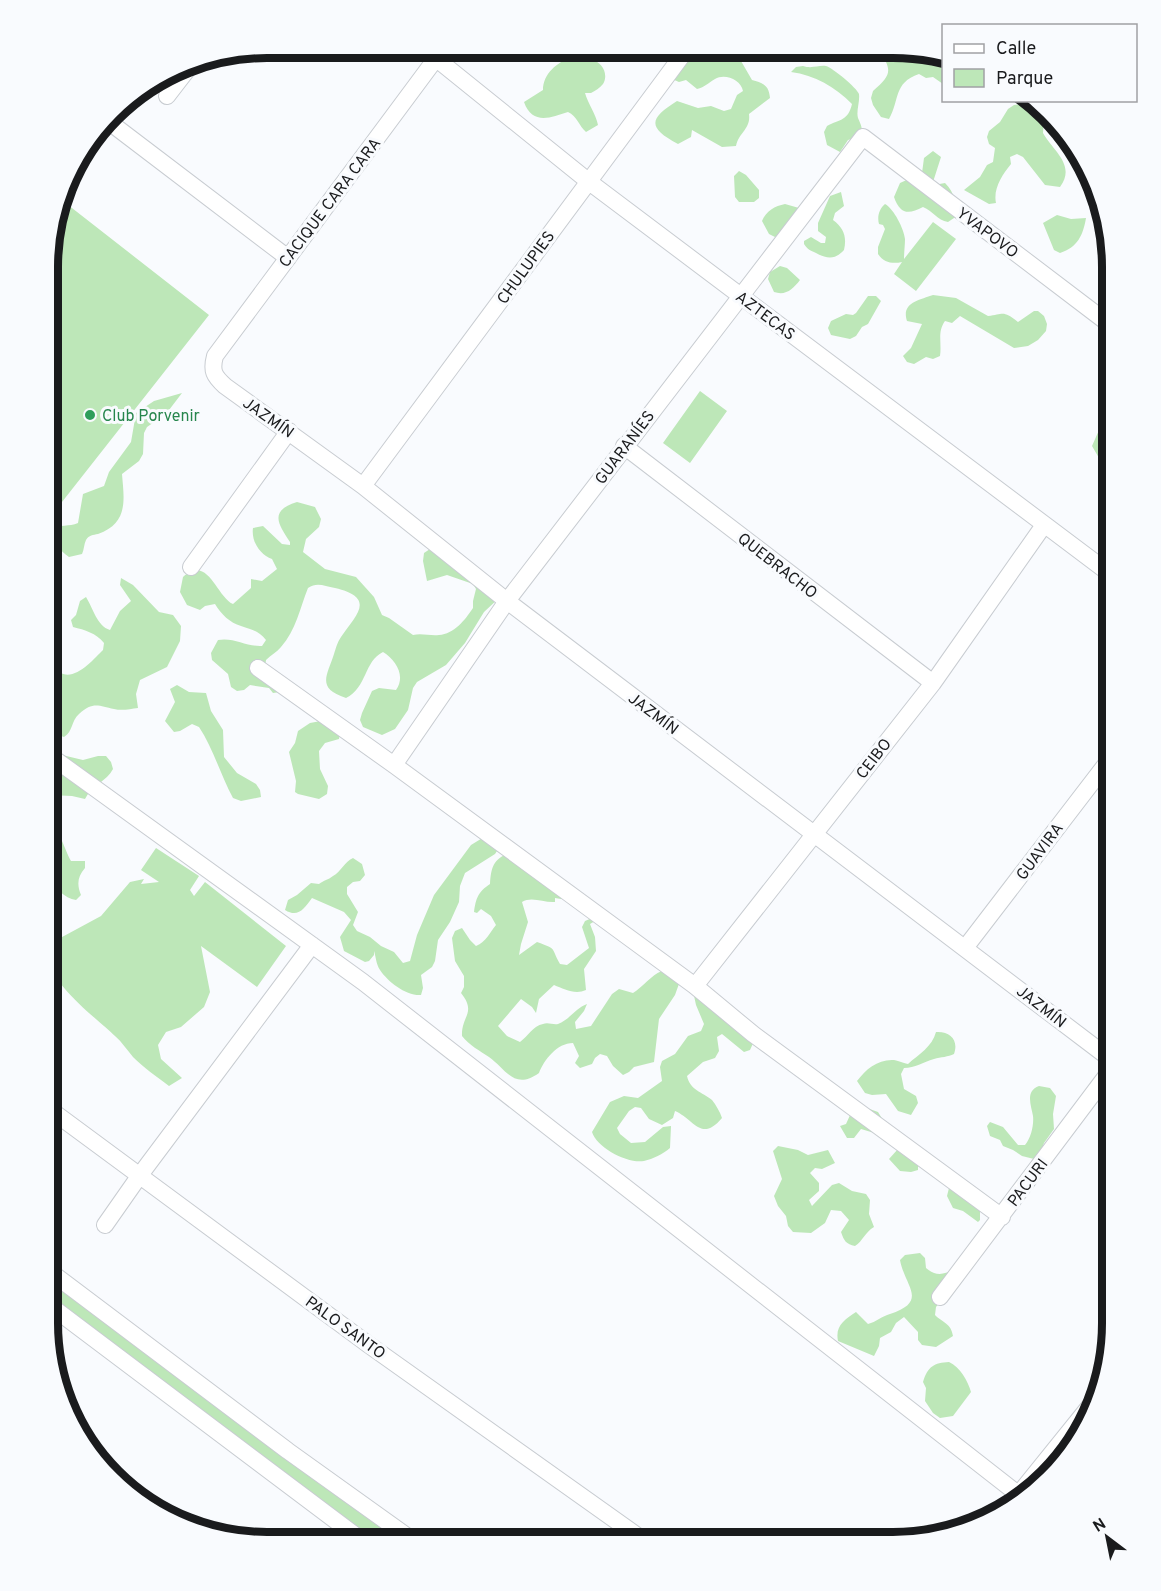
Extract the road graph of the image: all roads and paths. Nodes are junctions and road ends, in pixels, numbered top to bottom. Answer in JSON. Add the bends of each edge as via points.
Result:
{"nodes":[{"id":1,"x":430,"y":58,"type":"edge"},
{"id":2,"x":441,"y":58,"type":"edge"},
{"id":3,"x":680,"y":58,"type":"edge"},
{"id":4,"x":181,"y":77,"type":"edge"},
{"id":5,"x":167,"y":96,"type":"dead end"},
{"id":6,"x":114,"y":126,"type":"edge"},
{"id":7,"x":863,"y":137,"type":"joint"},
{"id":8,"x":588,"y":181,"type":"junction"},
{"id":9,"x":288,"y":258,"type":"junction"},
{"id":10,"x":740,"y":295,"type":"junction"},
{"id":11,"x":1102,"y":319,"type":"edge"},
{"id":12,"x":214,"y":356,"type":"joint"},
{"id":13,"x":289,"y":431,"type":"junction"},
{"id":14,"x":624,"y":446,"type":"junction"},
{"id":15,"x":363,"y":486,"type":"junction"},
{"id":16,"x":1044,"y":525,"type":"junction"},
{"id":17,"x":191,"y":567,"type":"dead end"},
{"id":18,"x":1102,"y":568,"type":"edge"},
{"id":19,"x":507,"y":601,"type":"junction"},
{"id":20,"x":258,"y":668,"type":"dead end"},
{"id":21,"x":933,"y":683,"type":"junction"},
{"id":22,"x":58,"y":762,"type":"edge"},
{"id":23,"x":394,"y":765,"type":"junction"},
{"id":24,"x":1102,"y":769,"type":"edge"},
{"id":25,"x":814,"y":834,"type":"junction"},
{"id":26,"x":312,"y":945,"type":"junction"},
{"id":27,"x":965,"y":948,"type":"junction"},
{"id":28,"x":695,"y":986,"type":"junction"},
{"id":29,"x":1102,"y":1053,"type":"edge"},
{"id":30,"x":1102,"y":1082,"type":"edge"},
{"id":31,"x":58,"y":1115,"type":"edge"},
{"id":32,"x":140,"y":1175,"type":"junction"},
{"id":33,"x":1002,"y":1216,"type":"junction"},
{"id":34,"x":105,"y":1226,"type":"dead end"},
{"id":35,"x":58,"y":1278,"type":"edge"},
{"id":36,"x":940,"y":1296,"type":"dead end"},
{"id":37,"x":58,"y":1312,"type":"edge"},
{"id":38,"x":1079,"y":1420,"type":"edge"},
{"id":39,"x":1028,"y":1483,"type":"edge"},
{"id":40,"x":1014,"y":1494,"type":"edge"},
{"id":41,"x":351,"y":1532,"type":"edge"},
{"id":42,"x":400,"y":1532,"type":"edge"},
{"id":43,"x":632,"y":1532,"type":"edge"}],
"edges":[{"from":1,"to":9,"type":"street","name":"CACIQUE CARA CARA"},
{"from":2,"to":8,"type":"street","name":"AZTECAS"},
{"from":3,"to":8,"type":"street","name":"CHULUPIES"},
{"from":4,"to":5,"type":"street"},
{"from":6,"to":9,"type":"street"},
{"from":7,"to":10,"type":"street","name":"GUARANÍES"},
{"from":7,"to":11,"type":"street","name":"YVAPOVO"},
{"from":8,"to":10,"type":"street","name":"AZTECAS"},
{"from":8,"to":15,"type":"street","name":"CHULUPIES"},
{"from":9,"to":12,"type":"street","name":"CACIQUE CARA CARA"},
{"from":10,"to":14,"type":"street","name":"GUARANÍES"},
{"from":10,"to":16,"type":"street","name":"AZTECAS"},
{"from":12,"to":13,"type":"street","name":"JAZMÍN","via":[[215,376]]},
{"from":13,"to":15,"type":"street","name":"JAZMÍN"},
{"from":13,"to":17,"type":"street"},
{"from":14,"to":19,"type":"street","name":"GUARANÍES"},
{"from":14,"to":21,"type":"street","name":"QUEBRACHO"},
{"from":15,"to":19,"type":"street","name":"JAZMÍN"},
{"from":16,"to":18,"type":"street","name":"AZTECAS"},
{"from":16,"to":21,"type":"street","name":"CEIBO"},
{"from":19,"to":23,"type":"street","name":"GUARANÍES"},
{"from":19,"to":25,"type":"street","name":"JAZMÍN"},
{"from":20,"to":23,"type":"street"},
{"from":21,"to":25,"type":"street","name":"CEIBO"},
{"from":22,"to":26,"type":"street"},
{"from":23,"to":28,"type":"street"},
{"from":24,"to":27,"type":"street","name":"GUAVIRA"},
{"from":25,"to":27,"type":"street","name":"JAZMÍN"},
{"from":25,"to":28,"type":"street","name":"CEIBO"},
{"from":26,"to":32,"type":"street"},
{"from":26,"to":40,"type":"street"},
{"from":27,"to":29,"type":"street","name":"JAZMÍN"},
{"from":28,"to":33,"type":"street","via":[[753,1034]]},
{"from":30,"to":33,"type":"street","name":"PACURI"},
{"from":31,"to":32,"type":"street","name":"PALO SANTO"},
{"from":32,"to":34,"type":"street"},
{"from":32,"to":43,"type":"street","name":"PALO SANTO","via":[[369,1345]]},
{"from":33,"to":36,"type":"street","name":"PACURI"},
{"from":35,"to":42,"type":"street"},
{"from":37,"to":41,"type":"street"},
{"from":38,"to":39,"type":"street"}]}
